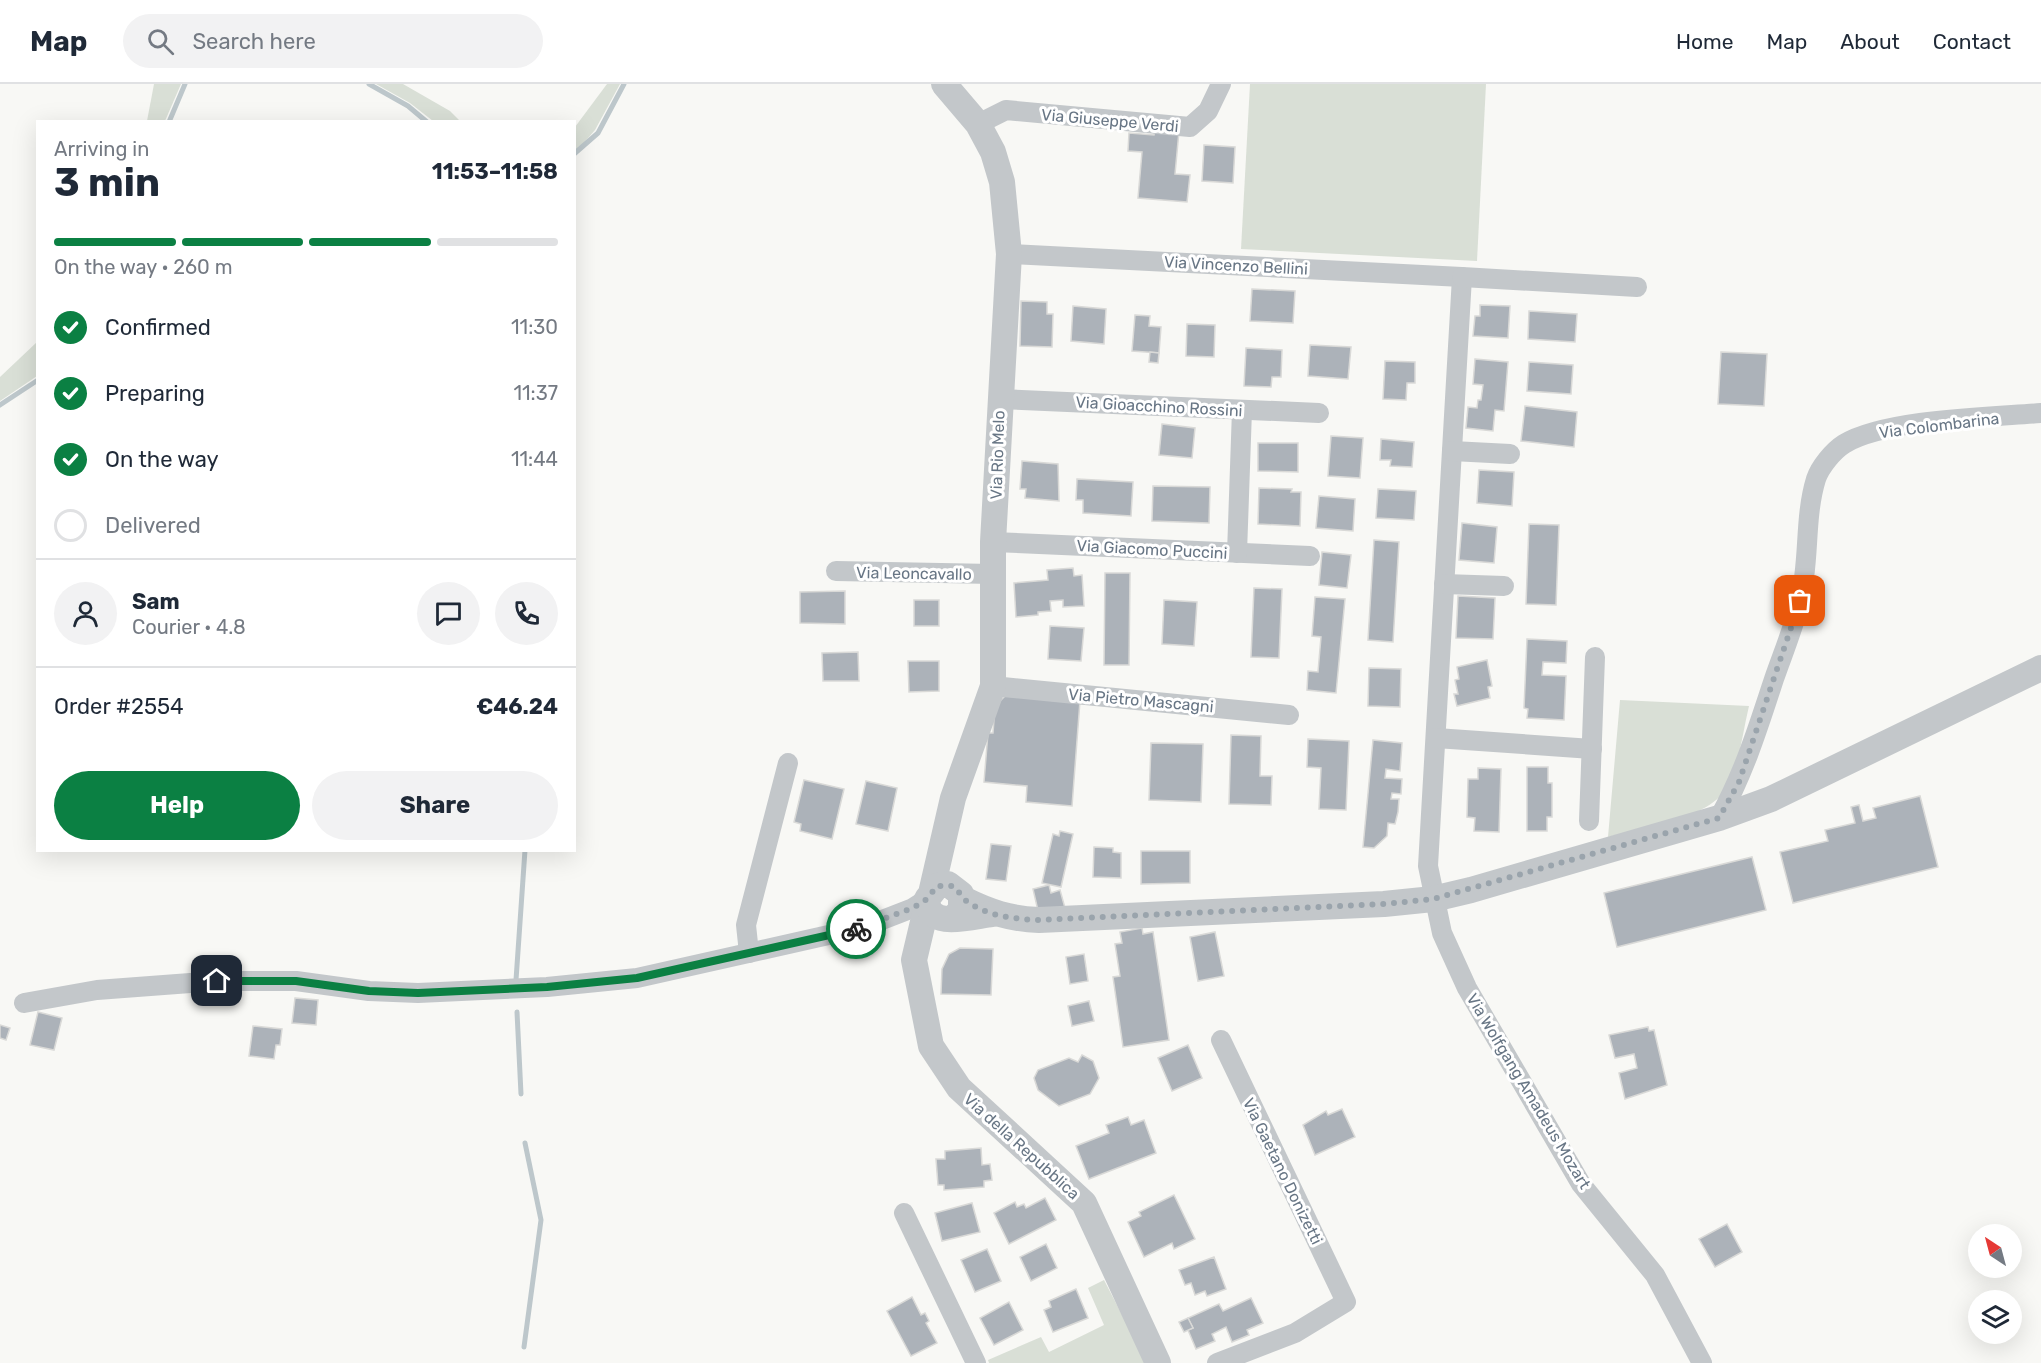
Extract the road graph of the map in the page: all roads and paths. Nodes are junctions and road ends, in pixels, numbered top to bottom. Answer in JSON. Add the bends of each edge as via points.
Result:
{"nodes":[{"id":1,"x":944,"y":84,"type":"edge"},
{"id":2,"x":1221,"y":84,"type":"edge"},
{"id":3,"x":978,"y":124,"type":"junction"},
{"id":4,"x":1010,"y":254,"type":"junction"},
{"id":5,"x":1462,"y":277,"type":"junction"},
{"id":6,"x":1637,"y":287,"type":"dead end"},
{"id":7,"x":1000,"y":399,"type":"junction"},
{"id":8,"x":1242,"y":410,"type":"junction"},
{"id":9,"x":1318,"y":413,"type":"dead end"},
{"id":10,"x":2041,"y":413,"type":"edge"},
{"id":11,"x":1452,"y":451,"type":"junction"},
{"id":12,"x":1510,"y":454,"type":"dead end"},
{"id":13,"x":993,"y":542,"type":"junction"},
{"id":14,"x":1237,"y":553,"type":"junction"},
{"id":15,"x":1310,"y":556,"type":"dead end"},
{"id":16,"x":836,"y":571,"type":"dead end"},
{"id":17,"x":993,"y":574,"type":"junction"},
{"id":18,"x":1444,"y":584,"type":"junction"},
{"id":19,"x":1504,"y":586,"type":"dead end"},
{"id":20,"x":1596,"y":657,"type":"dead end"},
{"id":21,"x":2041,"y":668,"type":"edge"},
{"id":22,"x":993,"y":686,"type":"junction"},
{"id":23,"x":1289,"y":715,"type":"dead end"},
{"id":24,"x":1436,"y":738,"type":"junction"},
{"id":25,"x":1592,"y":749,"type":"junction"},
{"id":26,"x":788,"y":763,"type":"dead end"},
{"id":27,"x":1719,"y":818,"type":"junction"},
{"id":28,"x":1589,"y":821,"type":"dead end"},
{"id":29,"x":944,"y":837,"type":"junction"},
{"id":30,"x":929,"y":898,"type":"junction"},
{"id":31,"x":1433,"y":899,"type":"junction"},
{"id":32,"x":955,"y":906,"type":"junction"},
{"id":33,"x":749,"y":953,"type":"junction"},
{"id":34,"x":914,"y":960,"type":"junction"},
{"id":35,"x":24,"y":1003,"type":"dead end"},
{"id":36,"x":1221,"y":1040,"type":"dead end"},
{"id":37,"x":904,"y":1213,"type":"dead end"},
{"id":38,"x":976,"y":1363,"type":"edge"},
{"id":39,"x":1158,"y":1363,"type":"edge"},
{"id":40,"x":1216,"y":1363,"type":"edge"},
{"id":41,"x":1702,"y":1363,"type":"edge"}],
"edges":[{"from":1,"to":3,"type":"street","name":"Via Rio Melo"},
{"from":2,"to":3,"type":"street","name":"Via Giuseppe Verdi","via":[[1208,111],[1190,127],[1006,110]]},
{"from":3,"to":4,"type":"street","name":"Via Rio Melo","via":[[993,152],[1002,183]]},
{"from":4,"to":5,"type":"street","name":"Via Vincenzo Bellini"},
{"from":4,"to":7,"type":"street","name":"Via Rio Melo"},
{"from":5,"to":6,"type":"street","name":"Via Vincenzo Bellini"},
{"from":5,"to":11,"type":"street"},
{"from":7,"to":8,"type":"street","name":"Via Gioacchino Rossini"},
{"from":7,"to":13,"type":"street","name":"Via Rio Melo"},
{"from":8,"to":9,"type":"street","name":"Via Gioacchino Rossini"},
{"from":8,"to":14,"type":"street"},
{"from":10,"to":27,"type":"street","name":"Via Colombarina","via":[[1900,426],[1844,445],[1828,460],[1816,477],[1800,601],[1739,782]]},
{"from":11,"to":12,"type":"street"},
{"from":11,"to":18,"type":"street"},
{"from":13,"to":14,"type":"street","name":"Via Giacomo Puccini"},
{"from":13,"to":17,"type":"street","name":"Via Rio Melo"},
{"from":14,"to":15,"type":"street","name":"Via Giacomo Puccini"},
{"from":16,"to":17,"type":"street","name":"Via Leoncavallo"},
{"from":17,"to":22,"type":"street","name":"Via Rio Melo"},
{"from":18,"to":19,"type":"street"},
{"from":18,"to":24,"type":"street"},
{"from":20,"to":25,"type":"street"},
{"from":21,"to":27,"type":"street","via":[[1771,799]]},
{"from":22,"to":23,"type":"street","name":"Via Pietro Mascagni"},
{"from":22,"to":29,"type":"street","name":"Via Rio Melo","via":[[953,798]]},
{"from":24,"to":25,"type":"street"},
{"from":24,"to":31,"type":"street","via":[[1428,866]]},
{"from":25,"to":28,"type":"street"},
{"from":26,"to":33,"type":"street","via":[[746,925]]},
{"from":27,"to":31,"type":"street"},
{"from":29,"to":30,"type":"street","name":"Via Rio Melo"},
{"from":29,"to":32,"type":"street","name":"Via Rio Melo"},
{"from":30,"to":32,"type":"street","via":[[948,884]]},
{"from":30,"to":33,"type":"street","via":[[864,927]]},
{"from":30,"to":34,"type":"street","name":"Via della Repubblica"},
{"from":31,"to":32,"type":"street","via":[[1073,920],[1012,919]]},
{"from":31,"to":41,"type":"street","name":"Via Wolfgang Amadeus Mozart","via":[[1442,933],[1467,988],[1581,1184],[1655,1275]]},
{"from":32,"to":34,"type":"street"},
{"from":33,"to":35,"type":"street","via":[[637,978],[547,987],[418,993],[296,981],[217,981],[97,990]]},
{"from":34,"to":39,"type":"street","name":"Via della Repubblica","via":[[931,1046],[959,1088],[1084,1203]]},
{"from":36,"to":40,"type":"street","name":"Via Gaetano Donizetti","via":[[1346,1302],[1295,1333]]},
{"from":37,"to":38,"type":"street"}]}
